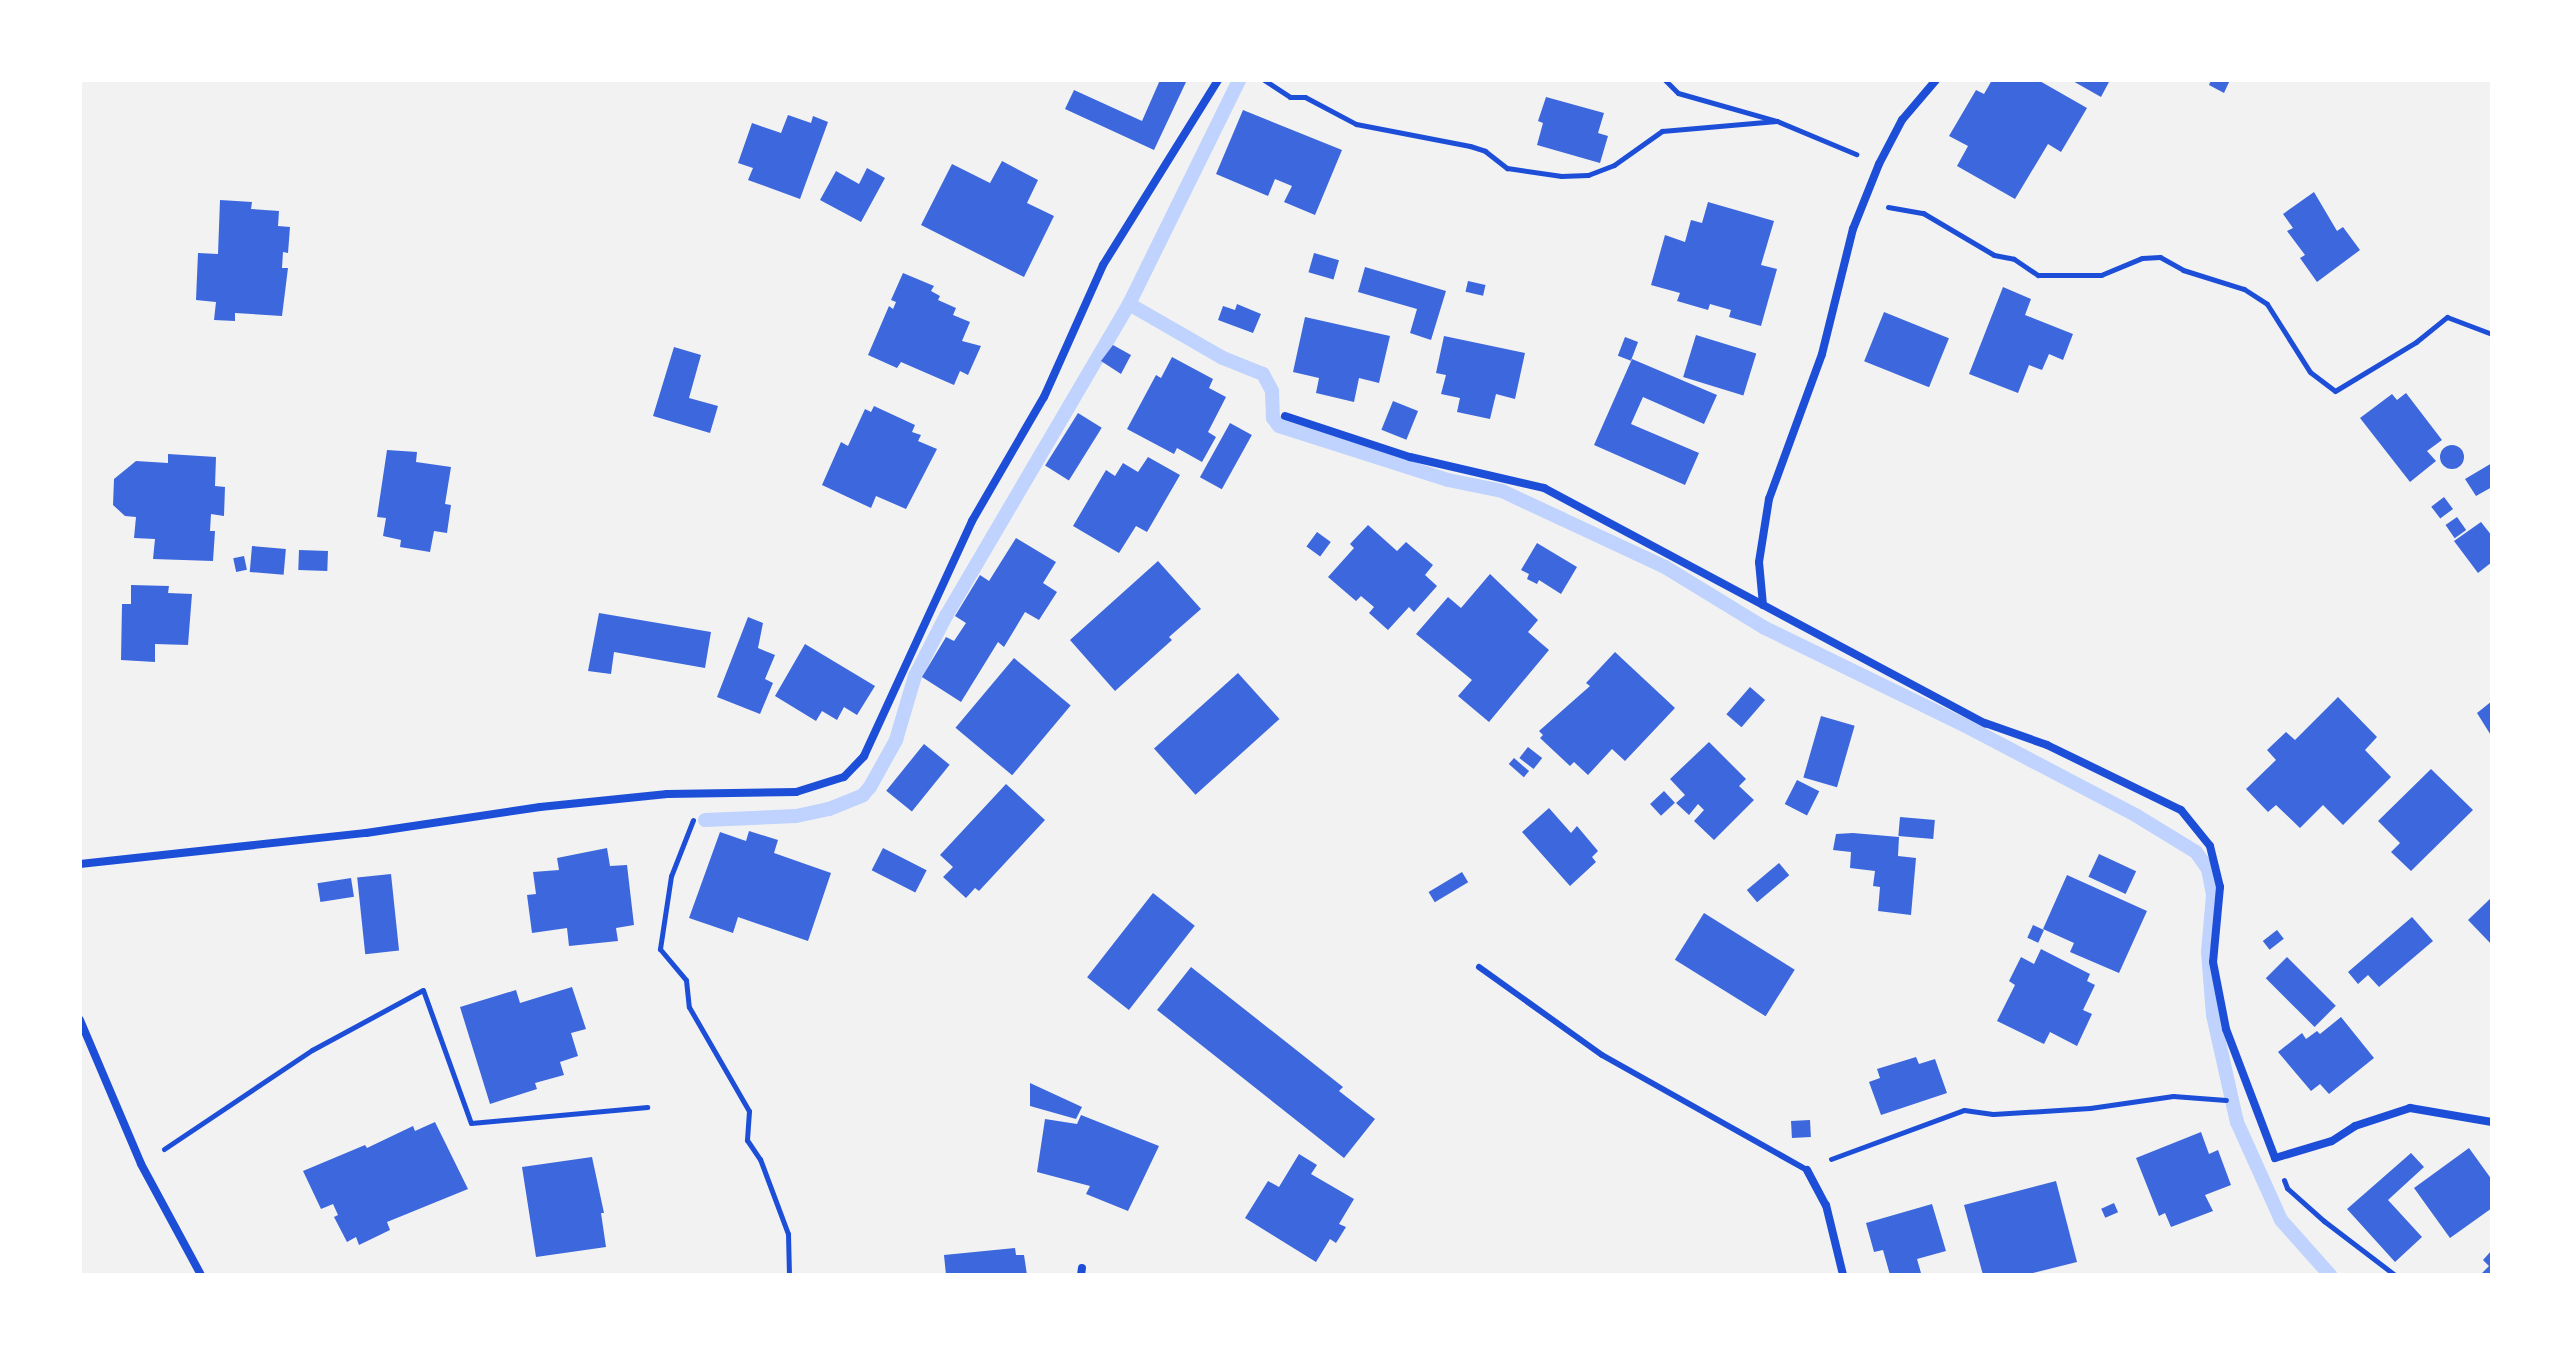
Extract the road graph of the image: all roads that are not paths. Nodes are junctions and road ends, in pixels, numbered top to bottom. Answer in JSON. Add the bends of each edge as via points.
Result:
{"nodes":[{"id":1,"x":1218,"y":80,"type":"edge"},
{"id":2,"x":1936,"y":80,"type":"edge"},
{"id":3,"x":1285,"y":416,"type":"dead end"},
{"id":4,"x":1763,"y":605,"type":"junction"},
{"id":5,"x":80,"y":864,"type":"edge"},
{"id":6,"x":1479,"y":967,"type":"dead end"},
{"id":7,"x":80,"y":1020,"type":"edge"},
{"id":8,"x":2492,"y":1122,"type":"edge"},
{"id":9,"x":1807,"y":1170,"type":"joint"},
{"id":10,"x":201,"y":1275,"type":"edge"},
{"id":11,"x":1843,"y":1275,"type":"edge"}],
"edges":[{"from":1,"to":5,"type":"street","via":[[1103,265],[1044,397],[972,521],[864,756],[844,777],[796,792],[540,807],[366,833]]},
{"from":2,"to":4,"type":"street","via":[[1902,120],[1853,229],[1822,354],[1769,499],[1759,562]]},
{"from":3,"to":4,"type":"street","via":[[1410,457],[1544,488]]},
{"from":4,"to":8,"type":"street","via":[[1985,723],[2047,745],[2181,810],[2210,846],[2220,887],[2213,962],[2226,1029],[2275,1158],[2410,1108]]},
{"from":6,"to":9,"type":"lane","via":[[1602,1055]]},
{"from":7,"to":10,"type":"street","via":[[141,1164]]},
{"from":9,"to":11,"type":"street","via":[[1826,1205]]}]}
